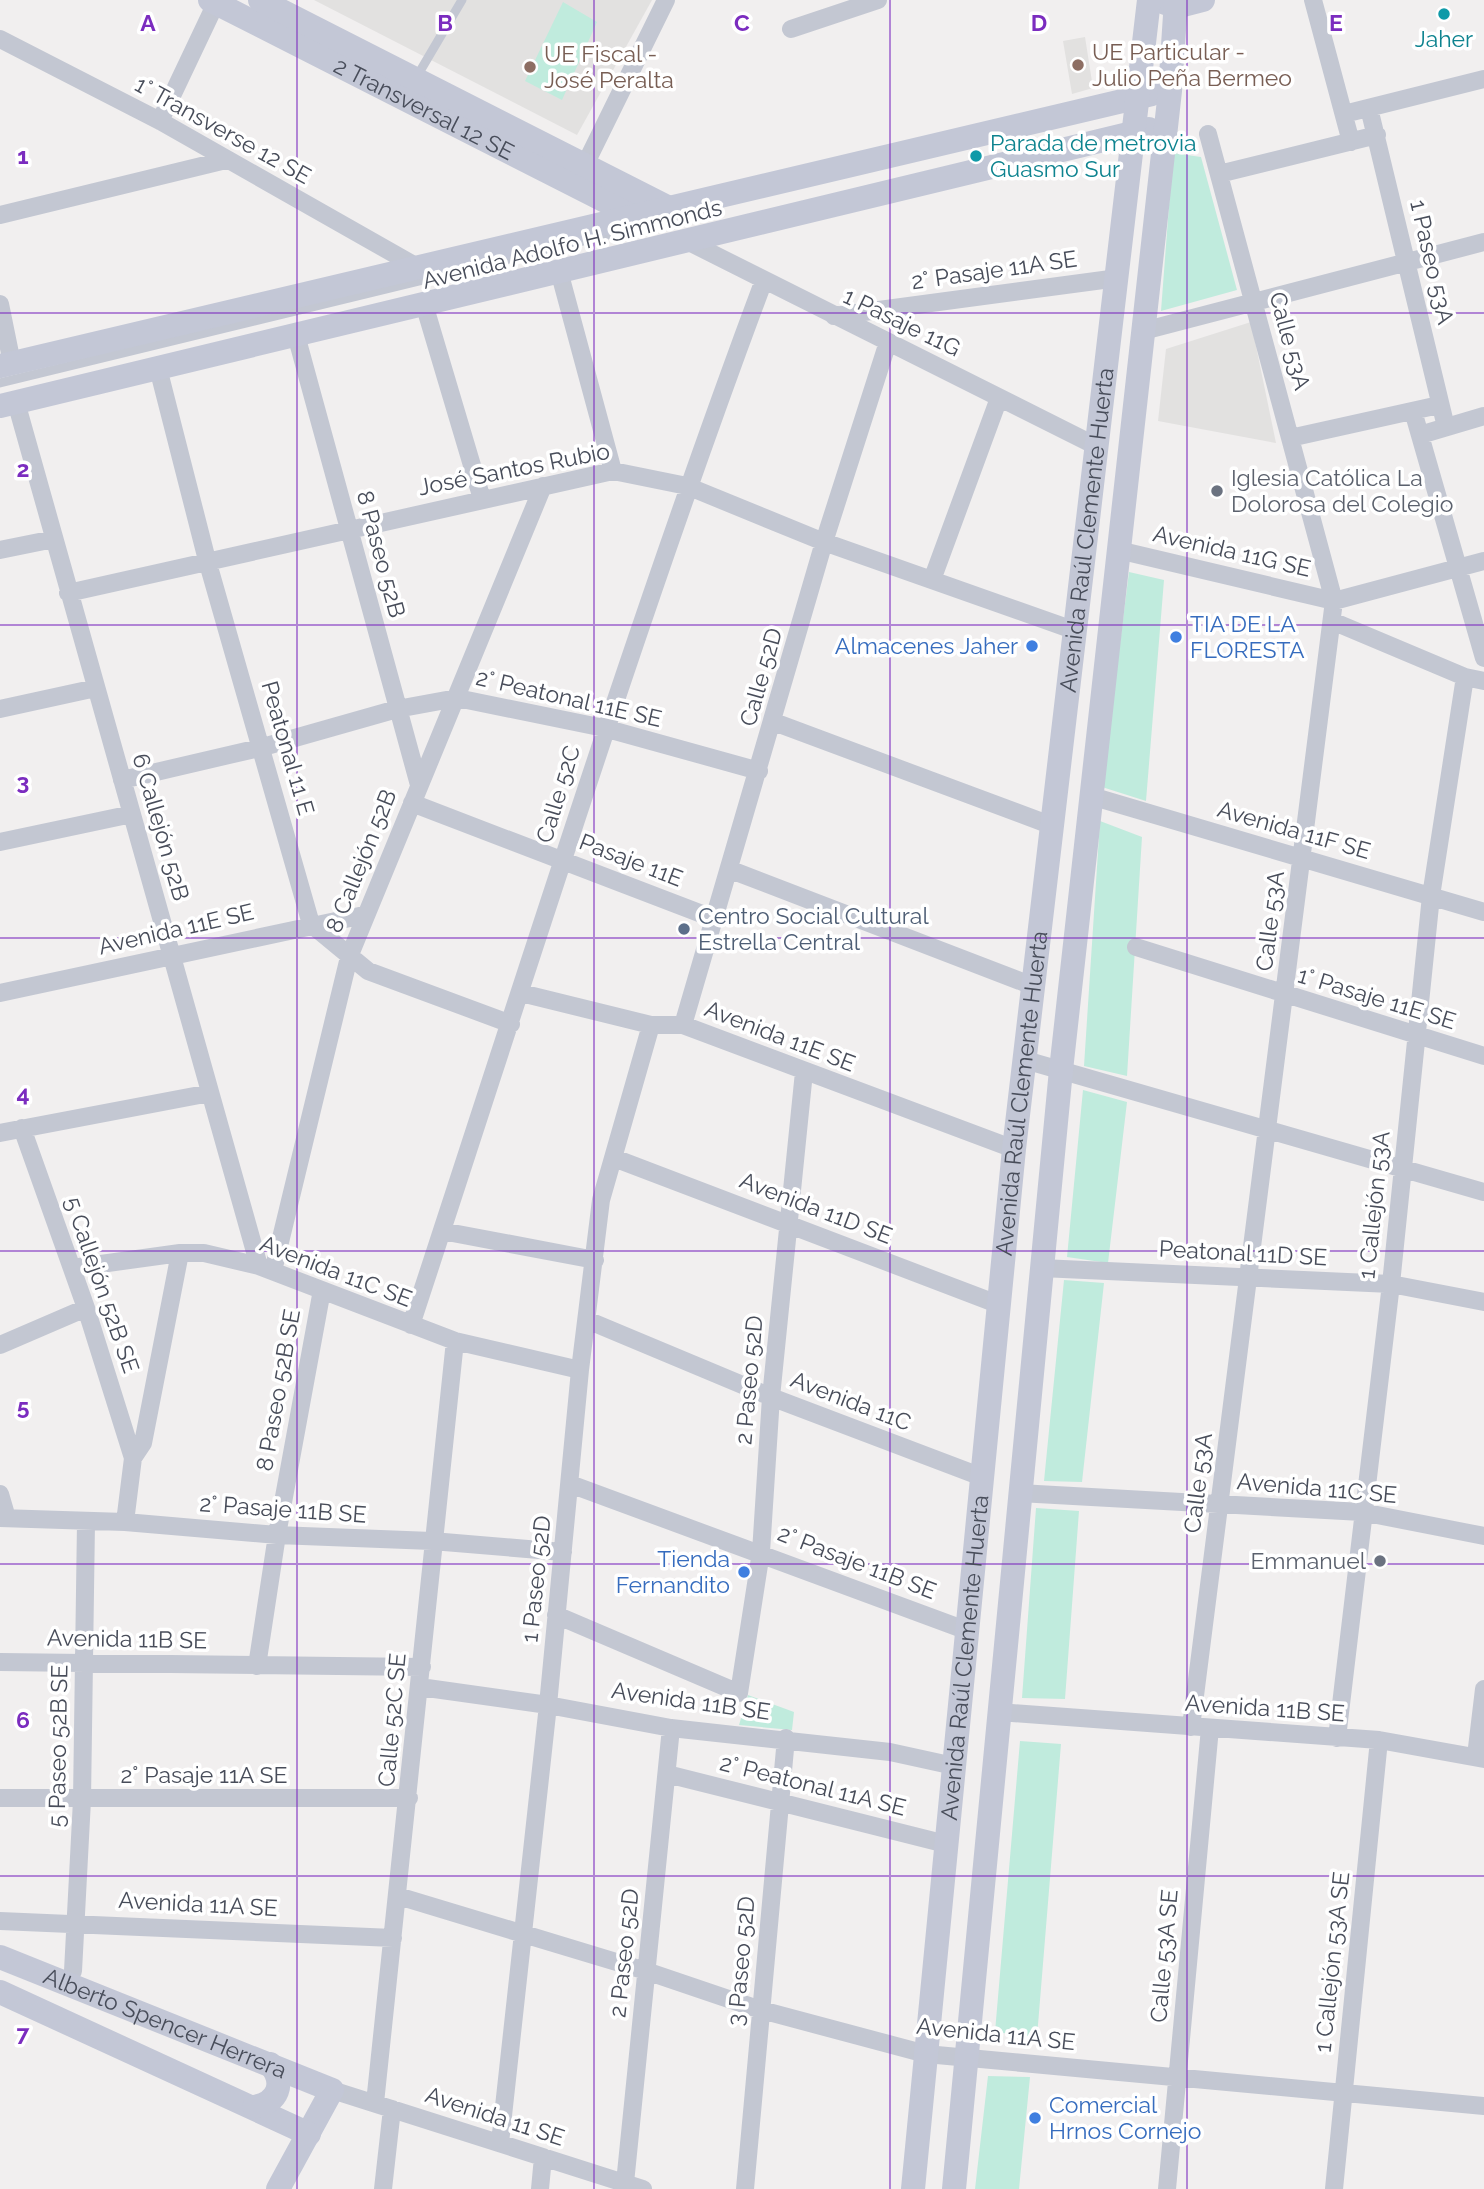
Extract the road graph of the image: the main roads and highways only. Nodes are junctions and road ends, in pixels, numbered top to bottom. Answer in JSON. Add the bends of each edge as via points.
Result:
{"nodes":[{"id":1,"x":260,"y":0,"type":"edge"},
{"id":2,"x":1149,"y":0,"type":"edge"},
{"id":3,"x":1203,"y":0,"type":"edge"},
{"id":4,"x":213,"y":1,"type":"edge"},
{"id":5,"x":1169,"y":2,"type":"edge"},
{"id":6,"x":1170,"y":91,"type":"junction"},
{"id":7,"x":1139,"y":97,"type":"junction"},
{"id":8,"x":1166,"y":123,"type":"junction"},
{"id":9,"x":1135,"y":133,"type":"junction"},
{"id":10,"x":579,"y":175,"type":"junction"},
{"id":11,"x":667,"y":216,"type":"junction"},
{"id":12,"x":637,"y":217,"type":"junction"},
{"id":13,"x":4,"y":371,"type":"edge"},
{"id":14,"x":5,"y":401,"type":"edge"},
{"id":15,"x":0,"y":1957,"type":"edge"},
{"id":16,"x":0,"y":1992,"type":"edge"},
{"id":17,"x":270,"y":2064,"type":"junction"},
{"id":18,"x":254,"y":2107,"type":"junction"},
{"id":19,"x":309,"y":2134,"type":"junction"},
{"id":20,"x":278,"y":2189,"type":"edge"},
{"id":21,"x":913,"y":2189,"type":"edge"},
{"id":22,"x":954,"y":2189,"type":"edge"}],
"edges":[{"from":1,"to":10,"type":"main road","name":"2 Transversal 12 SE","via":[[416,79]]},
{"from":2,"to":7,"type":"main road","name":"Avenida Raúl Clemente Huerta"},
{"from":3,"to":5,"type":"main road"},
{"from":4,"to":10,"type":"main road","name":"2 Transversal 12 SE"},
{"from":5,"to":6,"type":"main road","name":"Avenida Raúl Clemente Huerta"},
{"from":6,"to":7,"type":"main road","name":"Avenida Adolfo H. Simmonds"},
{"from":6,"to":8,"type":"main road","name":"Avenida Raúl Clemente Huerta"},
{"from":7,"to":9,"type":"main road","name":"Avenida Raúl Clemente Huerta"},
{"from":7,"to":11,"type":"main road","name":"Avenida Adolfo H. Simmonds"},
{"from":8,"to":9,"type":"main road","name":"Avenida Adolfo H. Simmonds"},
{"from":8,"to":22,"type":"main road","name":"Avenida Raúl Clemente Huerta","via":[[1057,1069],[999,1713],[961,2057]]},
{"from":9,"to":14,"type":"main road","name":"Avenida Adolfo H. Simmonds"},
{"from":9,"to":21,"type":"main road","name":"Avenida Raúl Clemente Huerta","via":[[1014,1149]]},
{"from":10,"to":11,"type":"main road","name":"2 Transversal 12 SE"},
{"from":10,"to":12,"type":"main road","name":"2 Transversal 12 SE"},
{"from":11,"to":12,"type":"main road","name":"Avenida Adolfo H. Simmonds"},
{"from":12,"to":13,"type":"main road","name":"Avenida Adolfo H. Simmonds"},
{"from":15,"to":17,"type":"main road","name":"Alberto Spencer Herrera"},
{"from":16,"to":18,"type":"main road","name":"Alberto Spencer Herrera"},
{"from":17,"to":18,"type":"main road","via":[[278,2073],[280,2086],[266,2105]]},
{"from":17,"to":19,"type":"main road","name":"Alberto Spencer Herrera","via":[[332,2090]]},
{"from":18,"to":19,"type":"main road","name":"Alberto Spencer Herrera"},
{"from":19,"to":20,"type":"main road"}]}
